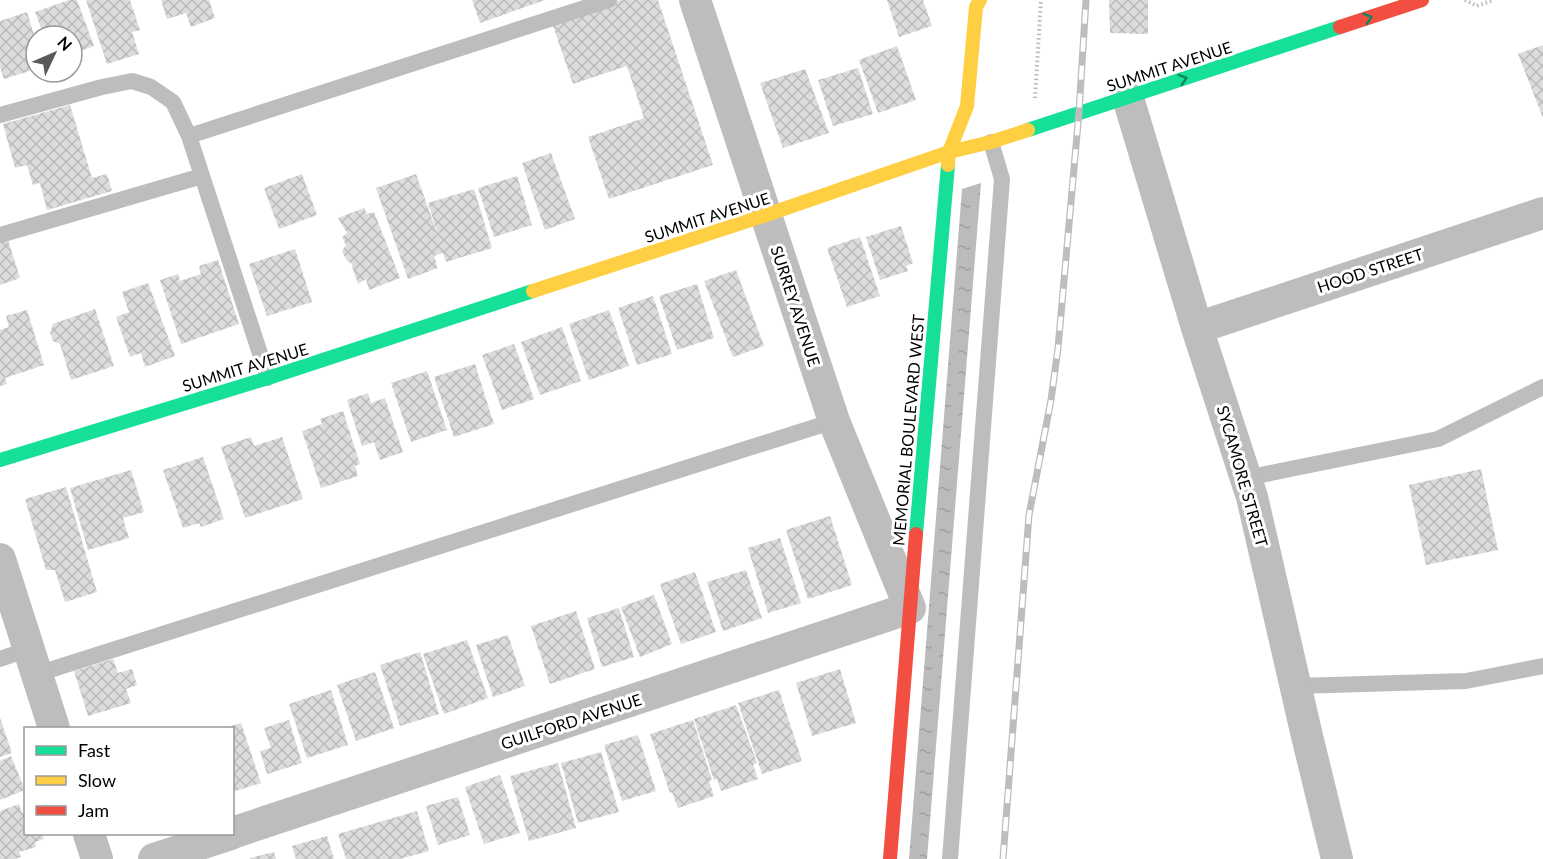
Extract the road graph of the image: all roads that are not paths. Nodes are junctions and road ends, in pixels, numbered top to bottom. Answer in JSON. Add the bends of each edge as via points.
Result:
{"nodes":[{"id":1,"x":609,"y":0,"type":"edge"},
{"id":2,"x":695,"y":0,"type":"edge"},
{"id":3,"x":1422,"y":0,"type":"edge"},
{"id":4,"x":976,"y":2,"type":"edge"},
{"id":5,"x":1128,"y":98,"type":"junction"},
{"id":6,"x":0,"y":115,"type":"edge"},
{"id":7,"x":189,"y":136,"type":"junction"},
{"id":8,"x":991,"y":142,"type":"junction"},
{"id":9,"x":949,"y":152,"type":"junction"},
{"id":10,"x":202,"y":176,"type":"junction"},
{"id":11,"x":1543,"y":213,"type":"edge"},
{"id":12,"x":766,"y":215,"type":"junction"},
{"id":13,"x":0,"y":235,"type":"edge"},
{"id":14,"x":1197,"y":327,"type":"junction"},
{"id":15,"x":268,"y":378,"type":"junction"},
{"id":16,"x":1543,"y":387,"type":"edge"},
{"id":17,"x":834,"y":420,"type":"junction"},
{"id":18,"x":0,"y":460,"type":"edge"},
{"id":19,"x":1246,"y":478,"type":"junction"},
{"id":20,"x":0,"y":559,"type":"edge"},
{"id":21,"x":909,"y":608,"type":"junction"},
{"id":22,"x":0,"y":659,"type":"edge"},
{"id":23,"x":33,"y":661,"type":"junction"},
{"id":24,"x":1543,"y":666,"type":"edge"},
{"id":25,"x":1295,"y":686,"type":"junction"},
{"id":26,"x":53,"y":727,"type":"edge"},
{"id":27,"x":234,"y":832,"type":"edge"},
{"id":28,"x":88,"y":835,"type":"edge"},
{"id":29,"x":226,"y":835,"type":"edge"},
{"id":30,"x":97,"y":859,"type":"edge"},
{"id":31,"x":154,"y":859,"type":"edge"},
{"id":32,"x":890,"y":859,"type":"edge"},
{"id":33,"x":950,"y":859,"type":"edge"},
{"id":34,"x":1337,"y":859,"type":"edge"}],
"edges":[{"from":1,"to":7,"type":"lane"},
{"from":2,"to":12,"type":"street","name":"SURREY AVENUE"},
{"from":5,"to":3,"type":"street","name":"SUMMIT AVENUE","one_way":true},
{"from":4,"to":9,"type":"street","name":"MEMORIAL BOULEVARD WEST","via":[[967,106]]},
{"from":5,"to":8,"type":"street","name":"SUMMIT AVENUE"},
{"from":5,"to":14,"type":"street","name":"SYCAMORE STREET"},
{"from":6,"to":7,"type":"lane","via":[[132,81],[151,87],[173,102]]},
{"from":7,"to":10,"type":"lane"},
{"from":8,"to":9,"type":"street","name":"SUMMIT AVENUE"},
{"from":8,"to":33,"type":"lane","via":[[1002,179]]},
{"from":9,"to":12,"type":"street","name":"SUMMIT AVENUE"},
{"from":9,"to":21,"type":"street","name":"MEMORIAL BOULEVARD WEST"},
{"from":10,"to":13,"type":"lane"},
{"from":10,"to":15,"type":"lane"},
{"from":11,"to":14,"type":"street","name":"HOOD STREET"},
{"from":12,"to":15,"type":"street","name":"SUMMIT AVENUE"},
{"from":12,"to":17,"type":"street","name":"SURREY AVENUE"},
{"from":14,"to":19,"type":"street","name":"SYCAMORE STREET"},
{"from":15,"to":18,"type":"street","name":"SUMMIT AVENUE"},
{"from":16,"to":19,"type":"lane","via":[[1438,439]]},
{"from":17,"to":21,"type":"street","name":"SURREY AVENUE"},
{"from":17,"to":23,"type":"lane"},
{"from":19,"to":25,"type":"street","name":"SYCAMORE STREET"},
{"from":20,"to":23,"type":"street"},
{"from":21,"to":27,"type":"street","name":"GUILFORD AVENUE"},
{"from":21,"to":32,"type":"street","name":"MEMORIAL BOULEVARD WEST"},
{"from":22,"to":23,"type":"lane"},
{"from":23,"to":26,"type":"street"},
{"from":24,"to":25,"type":"lane","via":[[1466,681]]},
{"from":25,"to":34,"type":"street","name":"SYCAMORE STREET"},
{"from":28,"to":30,"type":"street"},
{"from":29,"to":31,"type":"street","name":"GUILFORD AVENUE"}]}
